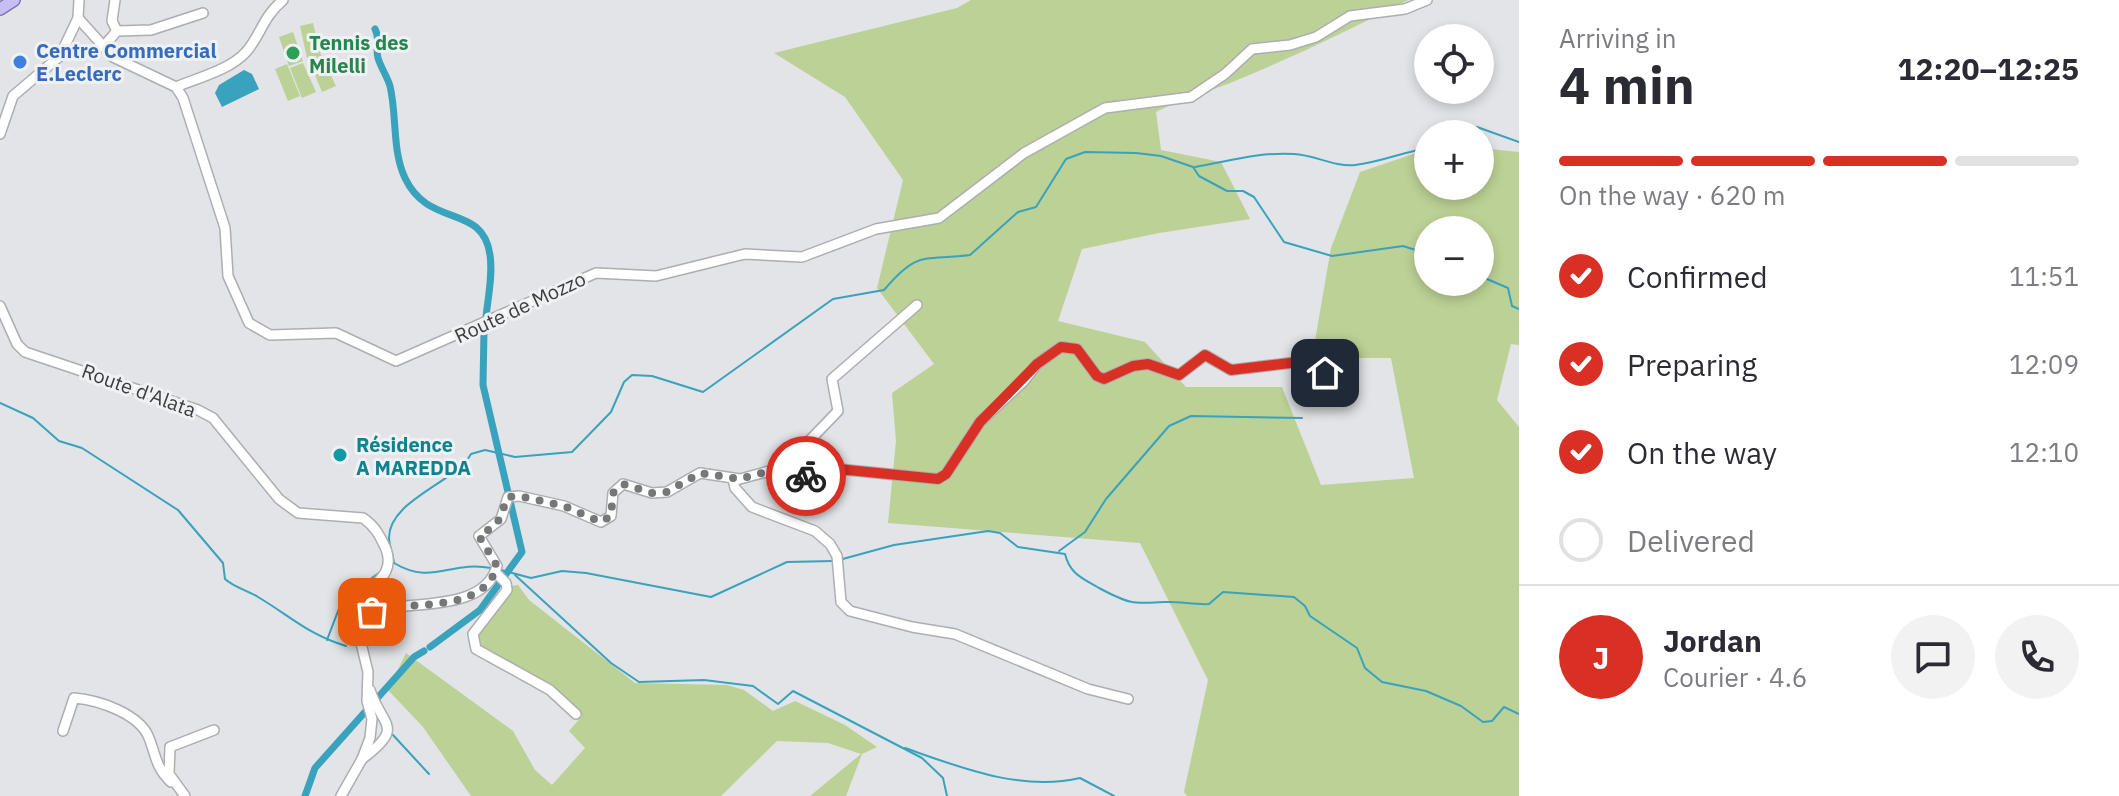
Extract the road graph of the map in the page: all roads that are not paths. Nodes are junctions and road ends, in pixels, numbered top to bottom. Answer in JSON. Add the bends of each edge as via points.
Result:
{"nodes":[{"id":1,"x":14,"y":0,"type":"edge"},
{"id":2,"x":79,"y":0,"type":"edge"},
{"id":3,"x":115,"y":0,"type":"edge"},
{"id":4,"x":283,"y":0,"type":"edge"},
{"id":5,"x":1427,"y":0,"type":"edge"},
{"id":6,"x":0,"y":9,"type":"edge"},
{"id":7,"x":203,"y":13,"type":"dead end"},
{"id":8,"x":78,"y":18,"type":"junction"},
{"id":9,"x":117,"y":31,"type":"junction"},
{"id":10,"x":103,"y":47,"type":"junction"},
{"id":11,"x":176,"y":87,"type":"junction"},
{"id":12,"x":0,"y":134,"type":"edge"},
{"id":13,"x":917,"y":305,"type":"dead end"},
{"id":14,"x":0,"y":306,"type":"edge"},
{"id":15,"x":1340,"y":380,"type":"dead end"},
{"id":16,"x":784,"y":467,"type":"junction"},
{"id":17,"x":733,"y":479,"type":"junction"},
{"id":18,"x":496,"y":569,"type":"junction"},
{"id":19,"x":355,"y":623,"type":"junction"},
{"id":20,"x":368,"y":683,"type":"junction"},
{"id":21,"x":1128,"y":699,"type":"dead end"},
{"id":22,"x":576,"y":714,"type":"dead end"},
{"id":23,"x":387,"y":718,"type":"junction"},
{"id":24,"x":372,"y":719,"type":"junction"},
{"id":25,"x":214,"y":730,"type":"dead end"},
{"id":26,"x":63,"y":731,"type":"dead end"},
{"id":27,"x":362,"y":759,"type":"junction"},
{"id":28,"x":171,"y":782,"type":"junction"},
{"id":29,"x":185,"y":796,"type":"edge"},
{"id":30,"x":341,"y":796,"type":"edge"}],
"edges":[{"from":1,"to":6,"type":"main road"},
{"from":2,"to":8,"type":"street"},
{"from":3,"to":9,"type":"street","via":[[112,21]]},
{"from":4,"to":11,"type":"street","via":[[263,19],[236,61]]},
{"from":5,"to":11,"type":"street","name":"Route de Mozzo","via":[[1405,9],[1350,16],[1316,37],[1290,45],[1252,49],[1191,97],[1115,104],[1024,153],[939,218],[876,229],[802,257],[745,254],[656,276],[584,276],[402,360],[389,360],[336,333],[270,335],[249,323],[228,276],[225,228],[190,115]]},
{"from":7,"to":9,"type":"street","via":[[151,30]]},
{"from":8,"to":10,"type":"street"},
{"from":8,"to":12,"type":"street","via":[[60,56],[13,96]]},
{"from":9,"to":10,"type":"street"},
{"from":10,"to":11,"type":"street","via":[[119,61]]},
{"from":13,"to":16,"type":"street","via":[[832,379],[838,411]]},
{"from":14,"to":19,"type":"street","name":"Route d'Alata","via":[[25,352],[213,418],[279,499],[298,513],[363,518],[372,524],[390,563],[383,579],[356,605]]},
{"from":15,"to":16,"type":"street","via":[[1298,362],[1231,370],[1205,355],[1179,375],[1148,364],[1104,379],[1077,349],[1061,347],[980,422],[938,479],[838,469],[796,476]]},
{"from":16,"to":17,"type":"street"},
{"from":17,"to":18,"type":"street","via":[[700,473],[677,489],[652,493],[623,484],[613,493],[611,516],[601,522],[564,506],[508,497],[497,524],[479,536]]},
{"from":17,"to":21,"type":"street","via":[[752,507],[815,531],[830,544],[837,556],[841,602],[850,611],[955,634],[1088,689]]},
{"from":18,"to":19,"type":"street","via":[[465,597],[379,609]]},
{"from":18,"to":22,"type":"street","via":[[507,590],[473,634],[476,649],[550,690]]},
{"from":19,"to":20,"type":"street"},
{"from":20,"to":23,"type":"street"},
{"from":20,"to":24,"type":"street"},
{"from":23,"to":24,"type":"street"},
{"from":23,"to":27,"type":"street","via":[[387,736]]},
{"from":24,"to":27,"type":"street"},
{"from":25,"to":28,"type":"street","via":[[173,744],[168,761]]},
{"from":26,"to":28,"type":"street","via":[[74,698],[137,720],[150,739],[160,772]]},
{"from":27,"to":30,"type":"street"},
{"from":28,"to":29,"type":"street"}]}
